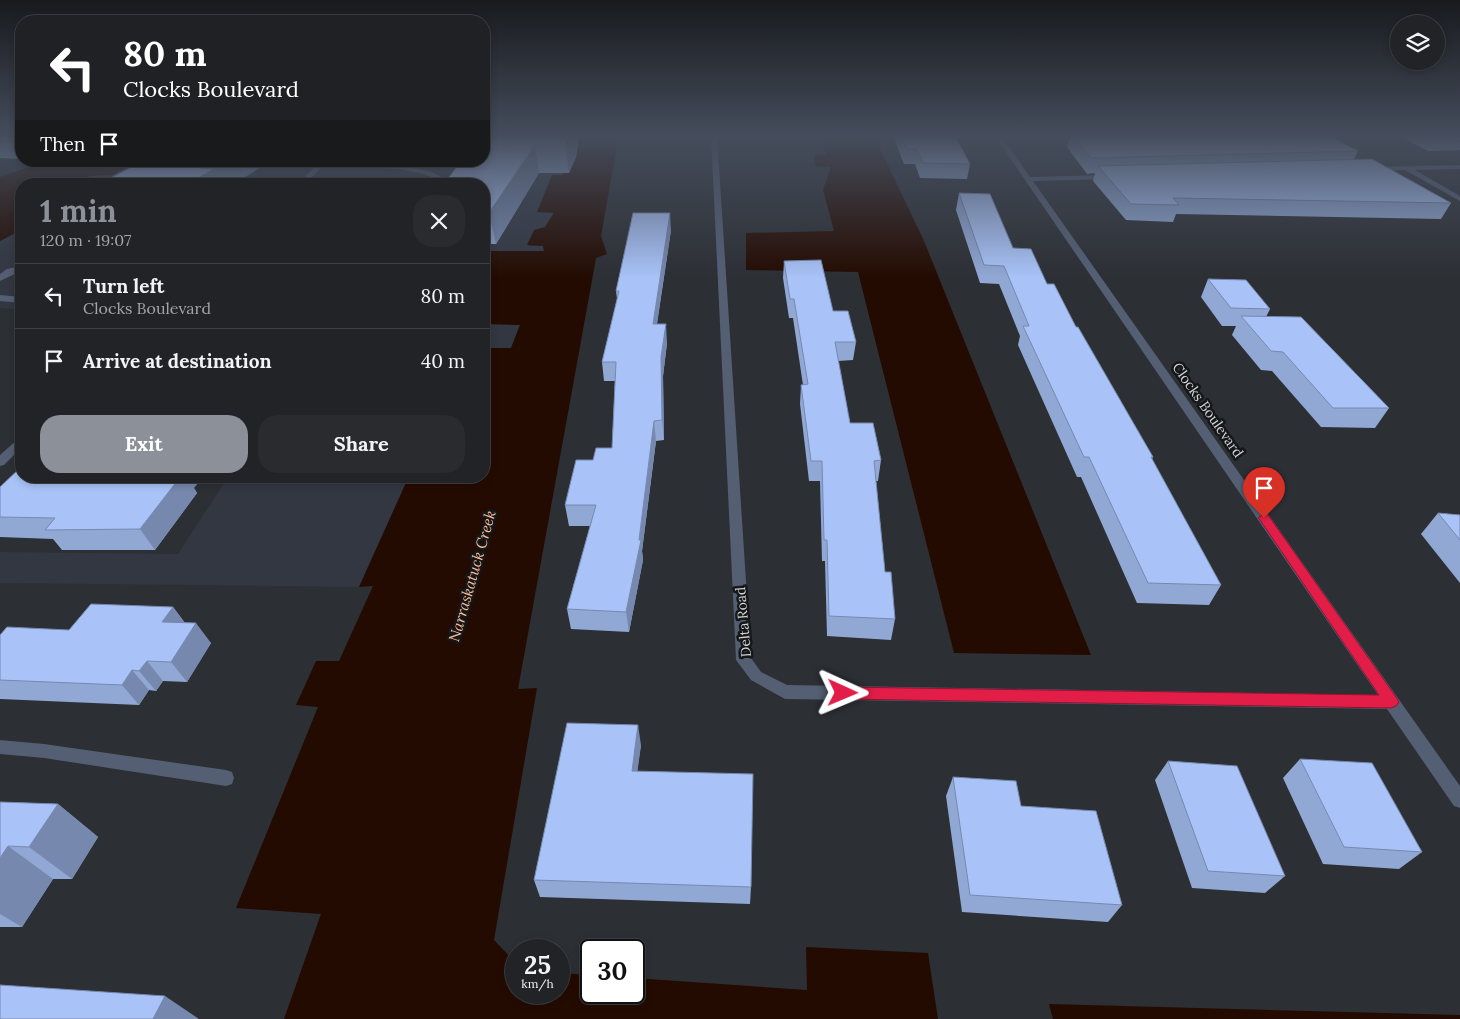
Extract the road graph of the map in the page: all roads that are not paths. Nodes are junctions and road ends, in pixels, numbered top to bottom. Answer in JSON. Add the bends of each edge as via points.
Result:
{"nodes":[{"id":1,"x":717,"y":184,"type":"edge"},
{"id":2,"x":1033,"y":184,"type":"edge"},
{"id":3,"x":1433,"y":184,"type":"edge"},
{"id":4,"x":1460,"y":199,"type":"edge"},
{"id":5,"x":15,"y":270,"type":"edge"},
{"id":6,"x":0,"y":278,"type":"edge"},
{"id":7,"x":0,"y":298,"type":"edge"},
{"id":8,"x":15,"y":299,"type":"edge"},
{"id":9,"x":15,"y":448,"type":"edge"},
{"id":10,"x":0,"y":462,"type":"edge"},
{"id":11,"x":1391,"y":702,"type":"junction"},
{"id":12,"x":0,"y":747,"type":"edge"},
{"id":13,"x":226,"y":778,"type":"dead end"},
{"id":14,"x":1460,"y":800,"type":"edge"}],
"edges":[{"from":1,"to":11,"type":"street","name":"Delta Road","via":[[744,660],[756,676],[785,692]]},
{"from":2,"to":11,"type":"street","name":"Clocks Boulevard"},
{"from":3,"to":4,"type":"street"},
{"from":5,"to":6,"type":"street"},
{"from":7,"to":8,"type":"street"},
{"from":9,"to":10,"type":"street"},
{"from":11,"to":14,"type":"street","name":"Clocks Boulevard"},
{"from":12,"to":13,"type":"street"}]}
